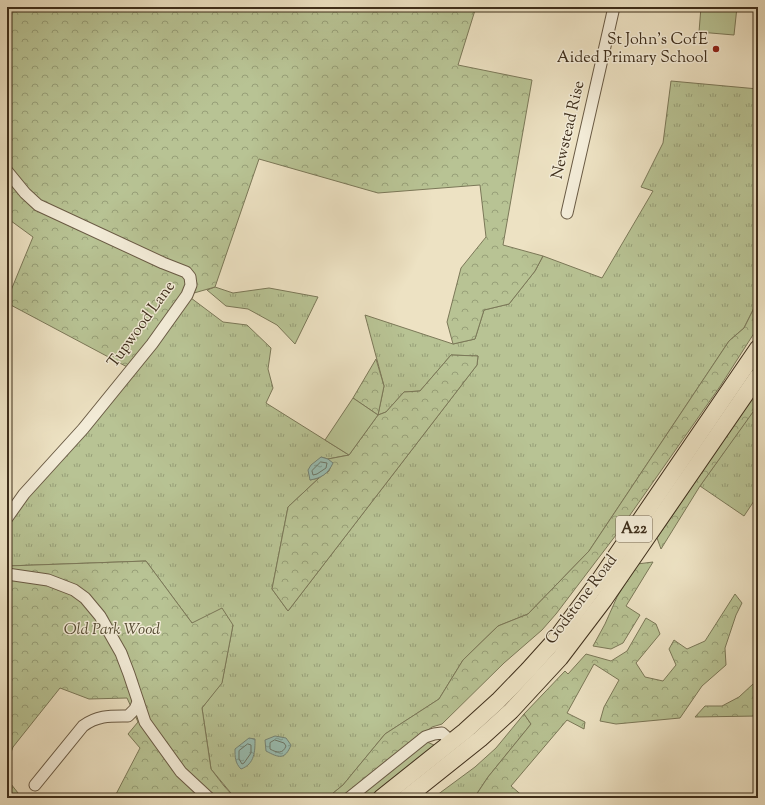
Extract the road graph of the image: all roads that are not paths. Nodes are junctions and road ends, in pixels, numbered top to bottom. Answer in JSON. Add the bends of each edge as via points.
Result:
{"nodes":[{"id":1,"x":614,"y":7,"type":"edge"},
{"id":2,"x":7,"y":171,"type":"edge"},
{"id":3,"x":567,"y":213,"type":"dead end"},
{"id":4,"x":758,"y":348,"type":"edge"},
{"id":5,"x":758,"y":376,"type":"edge"},
{"id":6,"x":7,"y":518,"type":"edge"},
{"id":7,"x":7,"y":574,"type":"edge"},
{"id":8,"x":138,"y":702,"type":"junction"},
{"id":9,"x":452,"y":742,"type":"junction"},
{"id":10,"x":35,"y":785,"type":"dead end"},
{"id":11,"x":209,"y":798,"type":"edge"},
{"id":12,"x":349,"y":798,"type":"edge"},
{"id":13,"x":381,"y":798,"type":"edge"},
{"id":14,"x":406,"y":798,"type":"edge"}],
"edges":[{"from":1,"to":3,"type":"street","name":"Newstead Rise"},
{"from":2,"to":6,"type":"street","name":"Tupwood Lane","via":[[38,205],[186,272],[191,285],[152,344],[83,428],[24,494]]},
{"from":4,"to":9,"type":"highway","name":"Godstone Road","number":"A22","via":[[602,576],[555,640],[498,701]]},
{"from":5,"to":14,"type":"highway","name":"Godstone Road","number":"A22","via":[[604,600],[560,658],[511,711]]},
{"from":7,"to":8,"type":"street","via":[[48,580],[74,590],[85,598],[100,616],[118,647]]},
{"from":8,"to":10,"type":"street","via":[[128,716],[93,719],[83,726]]},
{"from":8,"to":11,"type":"street","via":[[145,722],[156,739],[181,772]]},
{"from":9,"to":12,"type":"street","via":[[442,733],[425,737]]},
{"from":9,"to":13,"type":"highway","name":"Godstone Road","number":"A22"}]}
